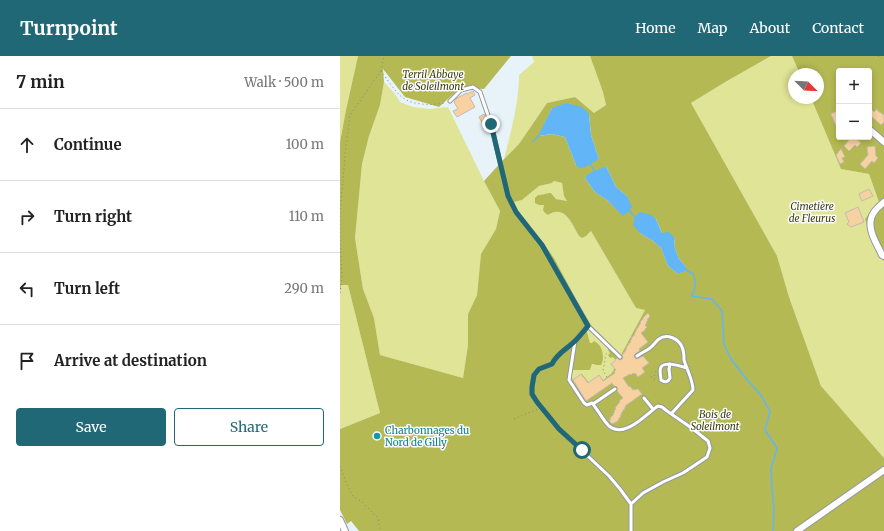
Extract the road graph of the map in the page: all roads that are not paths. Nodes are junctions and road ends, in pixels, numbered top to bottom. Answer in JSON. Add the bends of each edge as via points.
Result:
{"nodes":[{"id":1,"x":450,"y":101,"type":"road end"},
{"id":2,"x":872,"y":132,"type":"edge"},
{"id":3,"x":884,"y":142,"type":"edge"},
{"id":4,"x":884,"y":202,"type":"edge"},
{"id":5,"x":884,"y":256,"type":"edge"},
{"id":6,"x":588,"y":326,"type":"junction"},
{"id":7,"x":575,"y":341,"type":"junction"},
{"id":8,"x":637,"y":356,"type":"dead end"},
{"id":9,"x":620,"y":357,"type":"dead end"},
{"id":10,"x":670,"y":364,"type":"junction"},
{"id":11,"x":687,"y":368,"type":"junction"},
{"id":12,"x":614,"y":389,"type":"dead end"},
{"id":13,"x":644,"y":398,"type":"dead end"},
{"id":14,"x":593,"y":404,"type":"junction"},
{"id":15,"x":653,"y":409,"type":"junction"},
{"id":16,"x":671,"y":414,"type":"junction"},
{"id":17,"x":884,"y":470,"type":"edge"},
{"id":18,"x":631,"y":504,"type":"junction"},
{"id":19,"x":340,"y":520,"type":"edge"},
{"id":20,"x":345,"y":531,"type":"edge"},
{"id":21,"x":631,"y":531,"type":"edge"},
{"id":22,"x":797,"y":531,"type":"edge"}],
"edges":[{"from":1,"to":6,"type":"lane","via":[[461,90],[473,87],[480,92],[491,124],[508,196],[516,212],[542,245]]},
{"from":2,"to":3,"type":"street"},
{"from":4,"to":5,"type":"street","via":[[871,218],[870,228]]},
{"from":6,"to":7,"type":"lane"},
{"from":6,"to":9,"type":"lane"},
{"from":7,"to":14,"type":"lane","via":[[569,380],[584,403]]},
{"from":7,"to":18,"type":"lane","via":[[552,364],[539,369],[534,375],[532,394],[559,429],[609,476]]},
{"from":8,"to":11,"type":"lane","via":[[660,338],[670,336],[683,348]]},
{"from":10,"to":10,"type":"lane","via":[[670,378],[666,382],[661,380],[661,367]]},
{"from":10,"to":11,"type":"lane"},
{"from":11,"to":16,"type":"lane","via":[[693,390]]},
{"from":12,"to":14,"type":"lane"},
{"from":13,"to":15,"type":"lane"},
{"from":14,"to":15,"type":"lane","via":[[608,425],[621,430],[631,426]]},
{"from":15,"to":16,"type":"lane","via":[[662,407]]},
{"from":16,"to":18,"type":"lane","via":[[708,441],[710,448],[707,457],[643,493]]},
{"from":17,"to":22,"type":"street"},
{"from":18,"to":21,"type":"lane"},
{"from":19,"to":20,"type":"street"}]}
